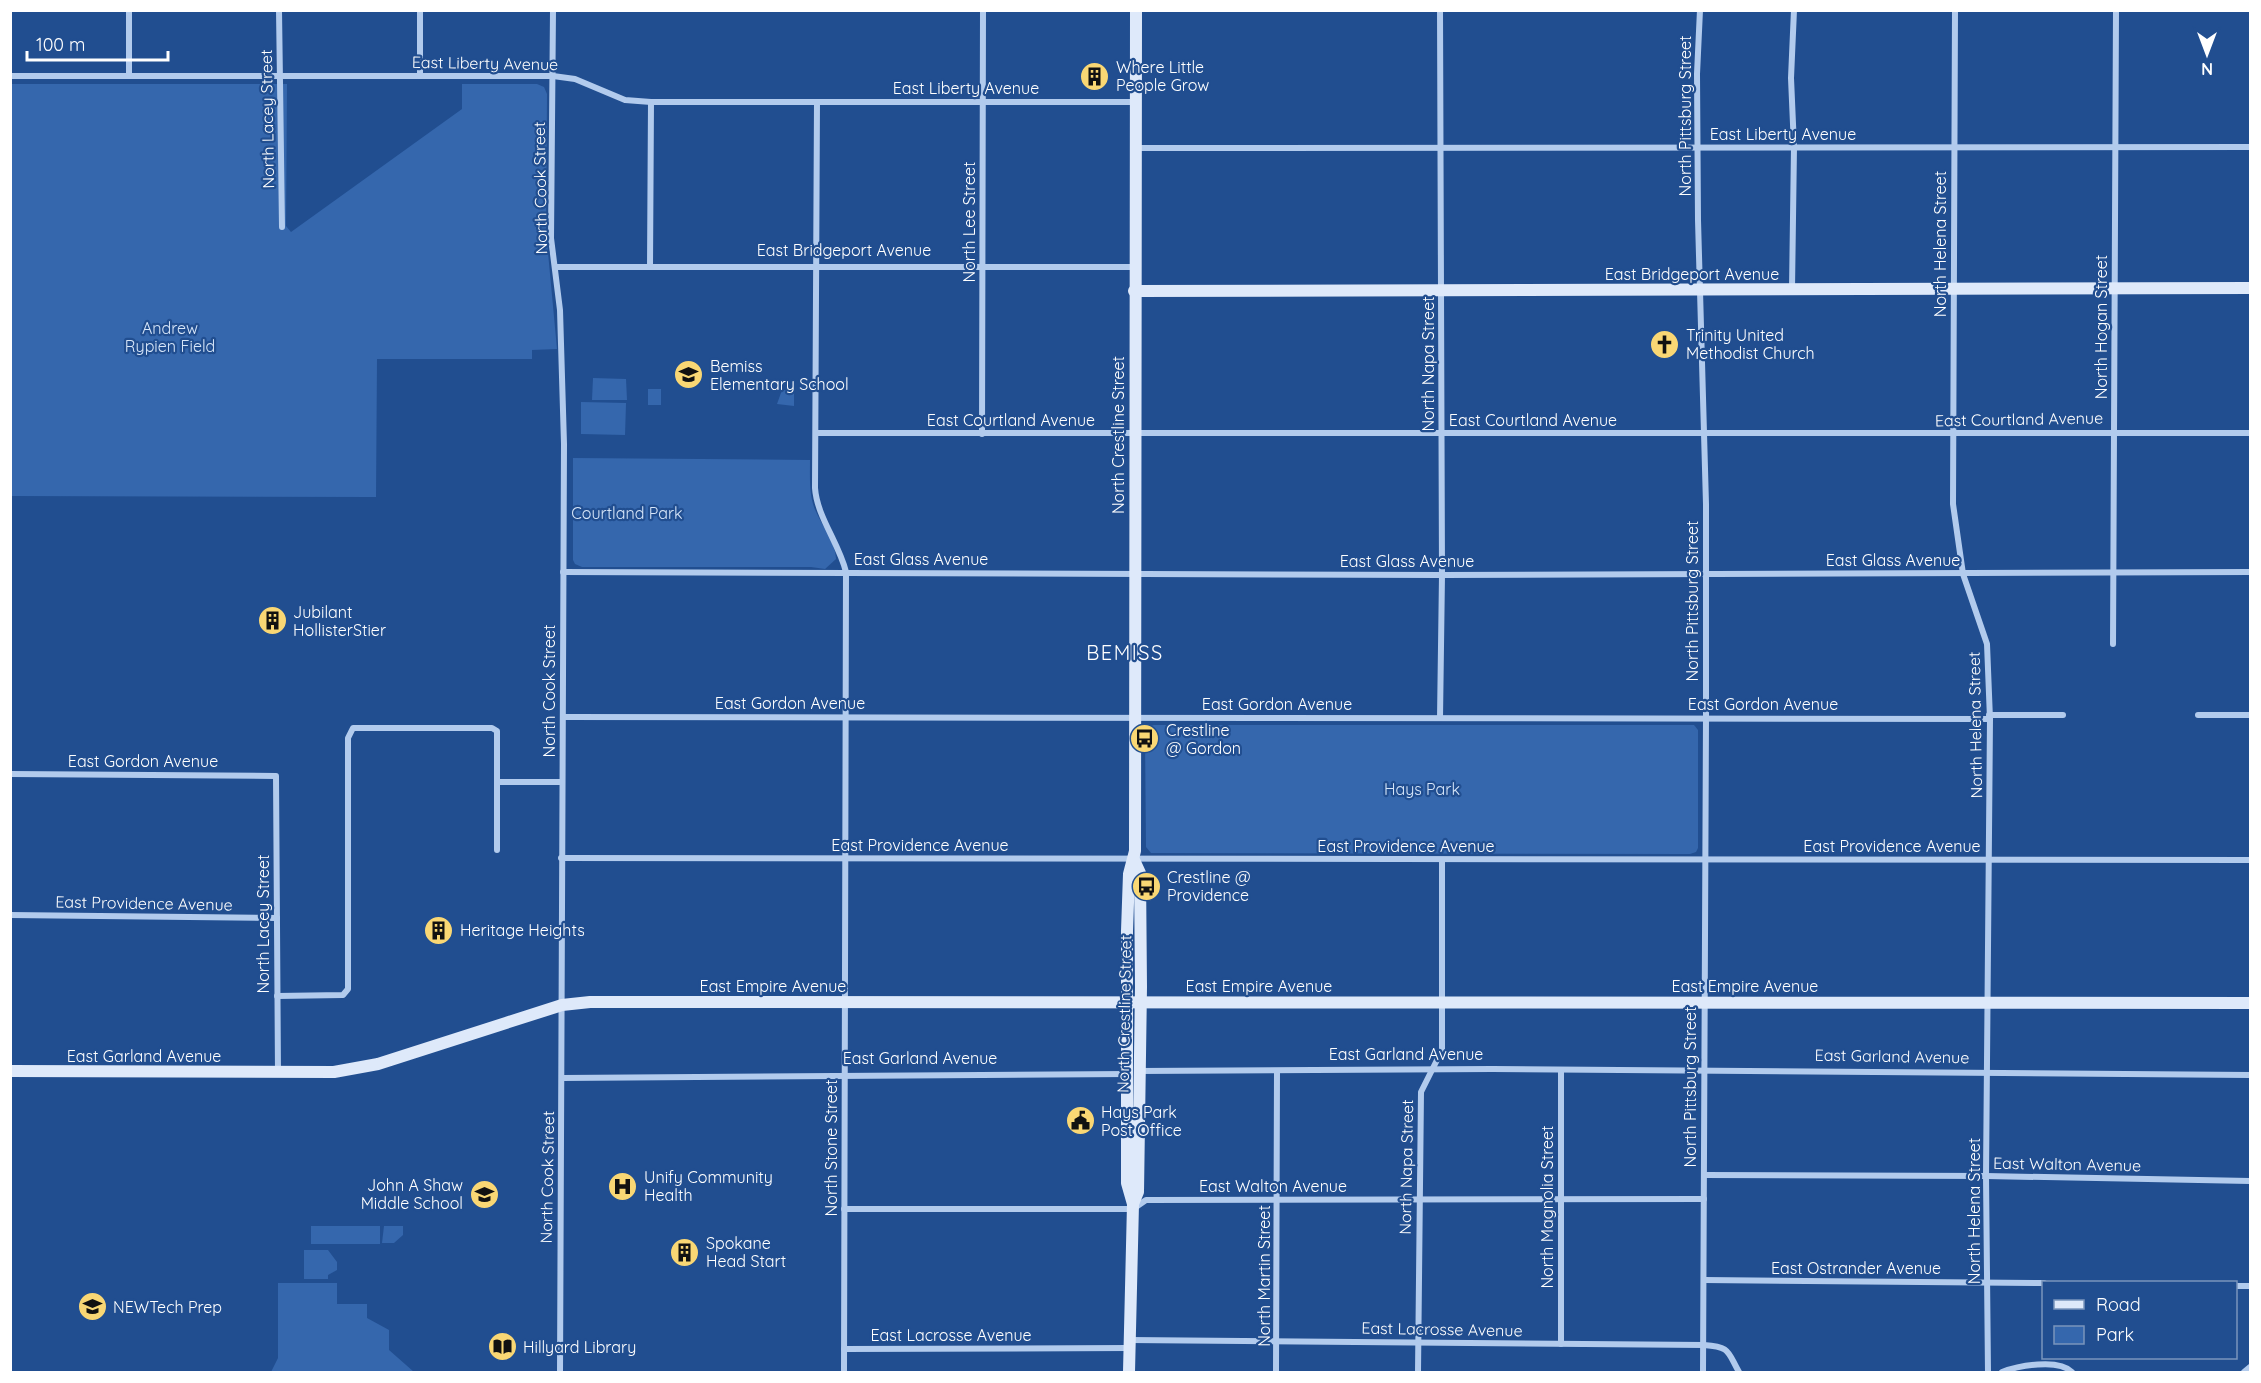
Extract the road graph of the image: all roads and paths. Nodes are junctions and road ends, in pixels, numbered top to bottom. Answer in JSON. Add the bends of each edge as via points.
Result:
{"nodes":[{"id":1,"x":129,"y":10,"type":"edge"},
{"id":2,"x":279,"y":10,"type":"edge"},
{"id":3,"x":420,"y":10,"type":"edge"},
{"id":4,"x":553,"y":10,"type":"edge"},
{"id":5,"x":983,"y":10,"type":"edge"},
{"id":6,"x":1136,"y":10,"type":"edge"},
{"id":7,"x":1440,"y":10,"type":"edge"},
{"id":8,"x":1700,"y":10,"type":"edge"},
{"id":9,"x":1794,"y":10,"type":"edge"},
{"id":10,"x":1955,"y":10,"type":"edge"},
{"id":11,"x":2116,"y":10,"type":"edge"},
{"id":12,"x":10,"y":76,"type":"edge"},
{"id":13,"x":129,"y":76,"type":"junction"},
{"id":14,"x":279,"y":76,"type":"junction"},
{"id":15,"x":420,"y":76,"type":"junction"},
{"id":16,"x":553,"y":76,"type":"junction"},
{"id":17,"x":982,"y":101,"type":"junction"},
{"id":18,"x":651,"y":102,"type":"junction"},
{"id":19,"x":817,"y":102,"type":"junction"},
{"id":20,"x":1134,"y":102,"type":"junction"},
{"id":21,"x":1794,"y":147,"type":"junction"},
{"id":22,"x":2115,"y":147,"type":"junction"},
{"id":23,"x":2250,"y":147,"type":"edge"},
{"id":24,"x":1135,"y":148,"type":"junction"},
{"id":25,"x":1442,"y":148,"type":"junction"},
{"id":26,"x":1698,"y":148,"type":"junction"},
{"id":27,"x":1953,"y":148,"type":"junction"},
{"id":28,"x":282,"y":227,"type":"dead end"},
{"id":29,"x":555,"y":267,"type":"junction"},
{"id":30,"x":650,"y":267,"type":"junction"},
{"id":31,"x":816,"y":267,"type":"junction"},
{"id":32,"x":983,"y":267,"type":"junction"},
{"id":33,"x":1134,"y":267,"type":"junction"},
{"id":34,"x":2115,"y":288,"type":"junction"},
{"id":35,"x":2250,"y":288,"type":"edge"},
{"id":36,"x":1134,"y":291,"type":"junction"},
{"id":37,"x":1442,"y":291,"type":"junction"},
{"id":38,"x":1701,"y":291,"type":"junction"},
{"id":39,"x":1792,"y":291,"type":"junction"},
{"id":40,"x":1953,"y":291,"type":"junction"},
{"id":41,"x":2114,"y":432,"type":"junction"},
{"id":42,"x":816,"y":434,"type":"junction"},
{"id":43,"x":982,"y":434,"type":"junction"},
{"id":44,"x":1134,"y":434,"type":"junction"},
{"id":45,"x":1442,"y":434,"type":"junction"},
{"id":46,"x":1703,"y":434,"type":"junction"},
{"id":47,"x":1953,"y":434,"type":"junction"},
{"id":48,"x":2250,"y":434,"type":"edge"},
{"id":49,"x":846,"y":572,"type":"junction"},
{"id":50,"x":2113,"y":572,"type":"junction"},
{"id":51,"x":2250,"y":572,"type":"edge"},
{"id":52,"x":563,"y":573,"type":"junction"},
{"id":53,"x":1134,"y":574,"type":"junction"},
{"id":54,"x":1442,"y":574,"type":"junction"},
{"id":55,"x":1706,"y":574,"type":"junction"},
{"id":56,"x":1963,"y":574,"type":"junction"},
{"id":57,"x":2113,"y":644,"type":"dead end"},
{"id":58,"x":2063,"y":715,"type":"dead end"},
{"id":59,"x":2198,"y":715,"type":"dead end"},
{"id":60,"x":2250,"y":715,"type":"edge"},
{"id":61,"x":563,"y":717,"type":"junction"},
{"id":62,"x":846,"y":717,"type":"junction"},
{"id":63,"x":1135,"y":717,"type":"junction"},
{"id":64,"x":1706,"y":717,"type":"junction"},
{"id":65,"x":1990,"y":717,"type":"junction"},
{"id":66,"x":1440,"y":718,"type":"junction"},
{"id":67,"x":10,"y":774,"type":"edge"},
{"id":68,"x":276,"y":776,"type":"joint"},
{"id":69,"x":499,"y":782,"type":"junction"},
{"id":70,"x":562,"y":782,"type":"junction"},
{"id":71,"x":497,"y":850,"type":"dead end"},
{"id":72,"x":561,"y":858,"type":"junction"},
{"id":73,"x":845,"y":858,"type":"junction"},
{"id":74,"x":1134,"y":860,"type":"junction"},
{"id":75,"x":1442,"y":860,"type":"junction"},
{"id":76,"x":1705,"y":860,"type":"junction"},
{"id":77,"x":1988,"y":860,"type":"junction"},
{"id":78,"x":2250,"y":860,"type":"edge"},
{"id":79,"x":10,"y":915,"type":"edge"},
{"id":80,"x":278,"y":918,"type":"junction"},
{"id":81,"x":277,"y":996,"type":"junction"},
{"id":82,"x":846,"y":1003,"type":"junction"},
{"id":83,"x":1126,"y":1003,"type":"junction"},
{"id":84,"x":1141,"y":1003,"type":"junction"},
{"id":85,"x":1442,"y":1003,"type":"junction"},
{"id":86,"x":1704,"y":1003,"type":"junction"},
{"id":87,"x":1988,"y":1003,"type":"junction"},
{"id":88,"x":2250,"y":1003,"type":"edge"},
{"id":89,"x":562,"y":1005,"type":"junction"},
{"id":90,"x":1431,"y":1070,"type":"junction"},
{"id":91,"x":1561,"y":1070,"type":"junction"},
{"id":92,"x":10,"y":1071,"type":"edge"},
{"id":93,"x":1140,"y":1071,"type":"junction"},
{"id":94,"x":1277,"y":1071,"type":"junction"},
{"id":95,"x":1705,"y":1071,"type":"junction"},
{"id":96,"x":278,"y":1073,"type":"junction"},
{"id":97,"x":1987,"y":1073,"type":"junction"},
{"id":98,"x":844,"y":1075,"type":"junction"},
{"id":99,"x":1127,"y":1075,"type":"junction"},
{"id":100,"x":2250,"y":1075,"type":"edge"},
{"id":101,"x":562,"y":1078,"type":"junction"},
{"id":102,"x":1704,"y":1175,"type":"junction"},
{"id":103,"x":1986,"y":1176,"type":"junction"},
{"id":104,"x":2250,"y":1181,"type":"edge"},
{"id":105,"x":1419,"y":1198,"type":"junction"},
{"id":106,"x":1560,"y":1198,"type":"junction"},
{"id":107,"x":1704,"y":1198,"type":"junction"},
{"id":108,"x":1278,"y":1200,"type":"junction"},
{"id":109,"x":1133,"y":1207,"type":"junction"},
{"id":110,"x":844,"y":1209,"type":"junction"},
{"id":111,"x":1704,"y":1280,"type":"junction"},
{"id":112,"x":1987,"y":1282,"type":"junction"},
{"id":113,"x":2042,"y":1283,"type":"edge"},
{"id":114,"x":1277,"y":1341,"type":"junction"},
{"id":115,"x":1418,"y":1342,"type":"junction"},
{"id":116,"x":1129,"y":1344,"type":"junction"},
{"id":117,"x":1561,"y":1344,"type":"junction"},
{"id":118,"x":1704,"y":1345,"type":"junction"},
{"id":119,"x":844,"y":1349,"type":"junction"},
{"id":120,"x":2250,"y":1367,"type":"edge"},
{"id":121,"x":560,"y":1372,"type":"edge"},
{"id":122,"x":844,"y":1372,"type":"edge"},
{"id":123,"x":1129,"y":1372,"type":"edge"},
{"id":124,"x":1276,"y":1372,"type":"edge"},
{"id":125,"x":1418,"y":1372,"type":"edge"},
{"id":126,"x":1704,"y":1372,"type":"edge"},
{"id":127,"x":1739,"y":1372,"type":"edge"},
{"id":128,"x":1988,"y":1372,"type":"edge"},
{"id":129,"x":2002,"y":1372,"type":"edge"},
{"id":130,"x":2072,"y":1372,"type":"edge"},
{"id":131,"x":2244,"y":1372,"type":"edge"}],
"edges":[{"from":1,"to":13,"type":"street"},
{"from":2,"to":14,"type":"street","name":"North Lacey Street"},
{"from":3,"to":15,"type":"street"},
{"from":4,"to":16,"type":"street","name":"North Cook Street"},
{"from":5,"to":17,"type":"street","name":"North Lee Street"},
{"from":6,"to":20,"type":"street","name":"North Crestline Street"},
{"from":7,"to":25,"type":"street","name":"North Napa Street"},
{"from":8,"to":26,"type":"street","name":"North Pittsburg Street"},
{"from":9,"to":21,"type":"street"},
{"from":10,"to":27,"type":"street","name":"North Helena Street"},
{"from":11,"to":22,"type":"street","name":"North Hogan Street"},
{"from":12,"to":13,"type":"street","name":"East Liberty Avenue"},
{"from":13,"to":14,"type":"street","name":"East Liberty Avenue"},
{"from":14,"to":15,"type":"street","name":"East Liberty Avenue"},
{"from":14,"to":28,"type":"street","name":"North Lacey Street"},
{"from":15,"to":16,"type":"street","name":"East Liberty Avenue"},
{"from":16,"to":18,"type":"street","name":"East Liberty Avenue","via":[[575,79],[625,100]]},
{"from":16,"to":29,"type":"street","name":"North Cook Street","via":[[551,238]]},
{"from":17,"to":19,"type":"street","name":"East Liberty Avenue"},
{"from":17,"to":20,"type":"street","name":"East Liberty Avenue"},
{"from":17,"to":32,"type":"street","name":"North Lee Street"},
{"from":18,"to":19,"type":"street","name":"East Liberty Avenue"},
{"from":18,"to":30,"type":"street"},
{"from":19,"to":31,"type":"street","name":"North Stone Street"},
{"from":20,"to":24,"type":"street","name":"North Crestline Street"},
{"from":21,"to":26,"type":"street","name":"East Liberty Avenue"},
{"from":21,"to":27,"type":"street","name":"East Liberty Avenue"},
{"from":21,"to":39,"type":"street"},
{"from":22,"to":23,"type":"street","name":"East Liberty Avenue"},
{"from":22,"to":27,"type":"street","name":"East Liberty Avenue"},
{"from":22,"to":34,"type":"street","name":"North Hogan Street"},
{"from":24,"to":25,"type":"street","name":"East Liberty Avenue"},
{"from":24,"to":33,"type":"street","name":"North Crestline Street"},
{"from":25,"to":26,"type":"street","name":"East Liberty Avenue"},
{"from":25,"to":37,"type":"street","name":"North Napa Street"},
{"from":26,"to":38,"type":"street","name":"North Pittsburg Street"},
{"from":27,"to":40,"type":"street","name":"North Helena Street"},
{"from":29,"to":30,"type":"street","name":"East Bridgeport Avenue"},
{"from":29,"to":52,"type":"street","name":"North Cook Street","via":[[563,359]]},
{"from":30,"to":31,"type":"street","name":"East Bridgeport Avenue"},
{"from":31,"to":32,"type":"street","name":"East Bridgeport Avenue"},
{"from":31,"to":42,"type":"street","name":"North Stone Street"},
{"from":32,"to":33,"type":"street","name":"East Bridgeport Avenue"},
{"from":32,"to":43,"type":"street","name":"North Lee Street"},
{"from":33,"to":36,"type":"street","name":"North Crestline Street"},
{"from":34,"to":35,"type":"street","name":"East Bridgeport Avenue"},
{"from":34,"to":40,"type":"street","name":"East Bridgeport Avenue"},
{"from":34,"to":41,"type":"street","name":"North Hogan Street"},
{"from":36,"to":37,"type":"street","name":"East Bridgeport Avenue"},
{"from":36,"to":44,"type":"street","name":"North Crestline Street"},
{"from":37,"to":38,"type":"street","name":"East Bridgeport Avenue"},
{"from":37,"to":45,"type":"street","name":"North Napa Street"},
{"from":38,"to":39,"type":"street","name":"East Bridgeport Avenue"},
{"from":38,"to":46,"type":"street","name":"North Pittsburg Street"},
{"from":39,"to":40,"type":"street","name":"East Bridgeport Avenue"},
{"from":40,"to":47,"type":"street","name":"North Helena Street"},
{"from":41,"to":47,"type":"street","name":"East Courtland Avenue"},
{"from":41,"to":48,"type":"street","name":"East Courtland Avenue"},
{"from":41,"to":50,"type":"street","name":"North Hogan Street"},
{"from":42,"to":43,"type":"street","name":"East Courtland Avenue"},
{"from":42,"to":49,"type":"street","name":"North Stone Street","via":[[816,501]]},
{"from":43,"to":44,"type":"street","name":"East Courtland Avenue"},
{"from":44,"to":45,"type":"street","name":"East Courtland Avenue"},
{"from":44,"to":53,"type":"street","name":"North Crestline Street"},
{"from":45,"to":46,"type":"street","name":"East Courtland Avenue"},
{"from":45,"to":54,"type":"street","name":"North Napa Street"},
{"from":46,"to":47,"type":"street","name":"East Courtland Avenue"},
{"from":46,"to":55,"type":"street","name":"North Pittsburg Street"},
{"from":47,"to":56,"type":"street","name":"North Helena Street","via":[[1953,504]]},
{"from":49,"to":52,"type":"street","name":"East Glass Avenue"},
{"from":49,"to":53,"type":"street","name":"East Glass Avenue"},
{"from":49,"to":62,"type":"street","name":"North Stone Street"},
{"from":50,"to":51,"type":"street","name":"East Glass Avenue"},
{"from":50,"to":56,"type":"street","name":"East Glass Avenue"},
{"from":50,"to":57,"type":"street","name":"North Hogan Street"},
{"from":52,"to":61,"type":"street","name":"North Cook Street"},
{"from":53,"to":54,"type":"street","name":"East Glass Avenue"},
{"from":53,"to":63,"type":"street","name":"North Crestline Street"},
{"from":54,"to":55,"type":"street","name":"East Glass Avenue"},
{"from":54,"to":66,"type":"street","name":"North Napa Street"},
{"from":55,"to":56,"type":"street","name":"East Glass Avenue"},
{"from":55,"to":64,"type":"street","name":"North Pittsburg Street"},
{"from":56,"to":65,"type":"street","name":"North Helena Street","via":[[1987,644]]},
{"from":58,"to":65,"type":"street","name":"East Gordon Avenue"},
{"from":59,"to":60,"type":"street"},
{"from":61,"to":62,"type":"street","name":"East Gordon Avenue"},
{"from":61,"to":70,"type":"street","name":"North Cook Street"},
{"from":62,"to":63,"type":"street","name":"East Gordon Avenue"},
{"from":62,"to":73,"type":"street","name":"North Stone Street"},
{"from":63,"to":66,"type":"street","name":"East Gordon Avenue"},
{"from":63,"to":74,"type":"street","name":"North Crestline Street"},
{"from":64,"to":65,"type":"street","name":"East Gordon Avenue"},
{"from":64,"to":66,"type":"street","name":"East Gordon Avenue"},
{"from":64,"to":76,"type":"street","name":"North Pittsburg Street"},
{"from":65,"to":77,"type":"street","name":"North Helena Street"},
{"from":67,"to":68,"type":"street","name":"East Gordon Avenue"},
{"from":68,"to":80,"type":"street","name":"North Lacey Street"},
{"from":69,"to":70,"type":"street"},
{"from":69,"to":71,"type":"street"},
{"from":69,"to":81,"type":"street","via":[[498,731],[353,729],[348,738],[348,989],[343,995]]},
{"from":70,"to":72,"type":"street","name":"North Cook Street"},
{"from":72,"to":73,"type":"street","name":"East Providence Avenue"},
{"from":72,"to":89,"type":"street","name":"North Cook Street"},
{"from":73,"to":74,"type":"street","name":"East Providence Avenue"},
{"from":73,"to":82,"type":"street","name":"North Stone Street"},
{"from":74,"to":75,"type":"street","name":"East Providence Avenue"},
{"from":74,"to":83,"type":"street","name":"North Crestline Street","via":[[1129,874]]},
{"from":74,"to":84,"type":"street","name":"North Crestline Street","via":[[1140,873]]},
{"from":75,"to":76,"type":"street","name":"East Providence Avenue"},
{"from":75,"to":85,"type":"street","name":"North Napa Street"},
{"from":76,"to":77,"type":"street","name":"East Providence Avenue"},
{"from":76,"to":86,"type":"street","name":"North Pittsburg Street"},
{"from":77,"to":78,"type":"street","name":"East Providence Avenue"},
{"from":77,"to":87,"type":"street","name":"North Helena Street"},
{"from":79,"to":80,"type":"street","name":"East Providence Avenue"},
{"from":80,"to":81,"type":"street","name":"North Lacey Street"},
{"from":81,"to":96,"type":"street","name":"North Lacey Street"},
{"from":82,"to":83,"type":"street","name":"East Empire Avenue"},
{"from":82,"to":89,"type":"street","name":"East Empire Avenue"},
{"from":82,"to":98,"type":"street","name":"North Stone Street"},
{"from":83,"to":84,"type":"street","name":"East Empire Avenue"},
{"from":83,"to":99,"type":"street","name":"North Crestline Street"},
{"from":84,"to":85,"type":"street","name":"East Empire Avenue"},
{"from":84,"to":93,"type":"street","name":"North Crestline Street"},
{"from":85,"to":86,"type":"street","name":"East Empire Avenue"},
{"from":85,"to":90,"type":"street","name":"North Napa Street","via":[[1442,1050]]},
{"from":86,"to":87,"type":"street","name":"East Empire Avenue"},
{"from":86,"to":95,"type":"street","name":"North Pittsburg Street"},
{"from":87,"to":88,"type":"street","name":"East Empire Avenue"},
{"from":87,"to":97,"type":"street","name":"North Helena Street"},
{"from":89,"to":96,"type":"street","name":"East Empire Avenue","via":[[367,1066],[334,1072]]},
{"from":89,"to":101,"type":"street","name":"North Cook Street"},
{"from":90,"to":91,"type":"street","name":"East Garland Avenue"},
{"from":90,"to":94,"type":"street","name":"East Garland Avenue"},
{"from":90,"to":105,"type":"street","name":"North Napa Street","via":[[1421,1092]]},
{"from":91,"to":95,"type":"street","name":"East Garland Avenue"},
{"from":91,"to":106,"type":"street","name":"North Magnolia Street"},
{"from":92,"to":96,"type":"street","name":"East Garland Avenue"},
{"from":93,"to":94,"type":"street","name":"East Garland Avenue"},
{"from":93,"to":99,"type":"street","name":"East Garland Avenue"},
{"from":93,"to":109,"type":"street","name":"North Crestline Street","via":[[1138,1192]]},
{"from":94,"to":108,"type":"street","name":"North Martin Street"},
{"from":95,"to":97,"type":"street","name":"East Garland Avenue"},
{"from":95,"to":102,"type":"street","name":"North Pittsburg Street"},
{"from":97,"to":100,"type":"street","name":"East Garland Avenue"},
{"from":97,"to":103,"type":"street","name":"North Helena Street"},
{"from":98,"to":99,"type":"street","name":"East Garland Avenue"},
{"from":98,"to":101,"type":"street","name":"East Garland Avenue"},
{"from":98,"to":110,"type":"street","name":"North Stone Street"},
{"from":99,"to":109,"type":"street","name":"North Crestline Street","via":[[1127,1183]]},
{"from":101,"to":121,"type":"street","name":"North Cook Street"},
{"from":102,"to":103,"type":"street","name":"East Walton Avenue"},
{"from":102,"to":107,"type":"street","name":"North Pittsburg Street"},
{"from":103,"to":104,"type":"street","name":"East Walton Avenue"},
{"from":103,"to":112,"type":"street","name":"North Helena Street"},
{"from":105,"to":106,"type":"street","name":"East Walton Avenue"},
{"from":105,"to":108,"type":"street","name":"East Walton Avenue"},
{"from":105,"to":115,"type":"street","name":"North Napa Street"},
{"from":106,"to":107,"type":"street","name":"East Walton Avenue"},
{"from":106,"to":117,"type":"street","name":"North Magnolia Street"},
{"from":107,"to":111,"type":"street","name":"North Pittsburg Street"},
{"from":108,"to":109,"type":"street","name":"East Walton Avenue","via":[[1146,1200]]},
{"from":108,"to":114,"type":"street","name":"North Martin Street"},
{"from":109,"to":110,"type":"street","name":"East Walton Avenue"},
{"from":109,"to":116,"type":"street","name":"North Crestline Street"},
{"from":110,"to":119,"type":"street","name":"North Stone Street"},
{"from":111,"to":112,"type":"street","name":"East Ostrander Avenue"},
{"from":111,"to":118,"type":"street","name":"North Pittsburg Street"},
{"from":112,"to":113,"type":"street","name":"East Ostrander Avenue"},
{"from":112,"to":128,"type":"street","name":"North Helena Street"},
{"from":114,"to":115,"type":"street","name":"East Lacrosse Avenue"},
{"from":114,"to":116,"type":"street","name":"East Lacrosse Avenue"},
{"from":114,"to":124,"type":"street","name":"North Martin Street"},
{"from":115,"to":117,"type":"street","name":"East Lacrosse Avenue"},
{"from":115,"to":125,"type":"street","name":"North Napa Street"},
{"from":116,"to":119,"type":"street","name":"East Lacrosse Avenue"},
{"from":116,"to":123,"type":"street","name":"North Crestline Street"},
{"from":117,"to":118,"type":"street","name":"East Lacrosse Avenue"},
{"from":118,"to":126,"type":"street","name":"North Pittsburg Street"},
{"from":118,"to":127,"type":"street","name":"East Lacrosse Avenue","via":[[1721,1346],[1731,1354]]},
{"from":119,"to":122,"type":"street","name":"North Stone Street"},
{"from":120,"to":131,"type":"street"},
{"from":129,"to":130,"type":"street","via":[[2023,1364],[2049,1365]]}]}
